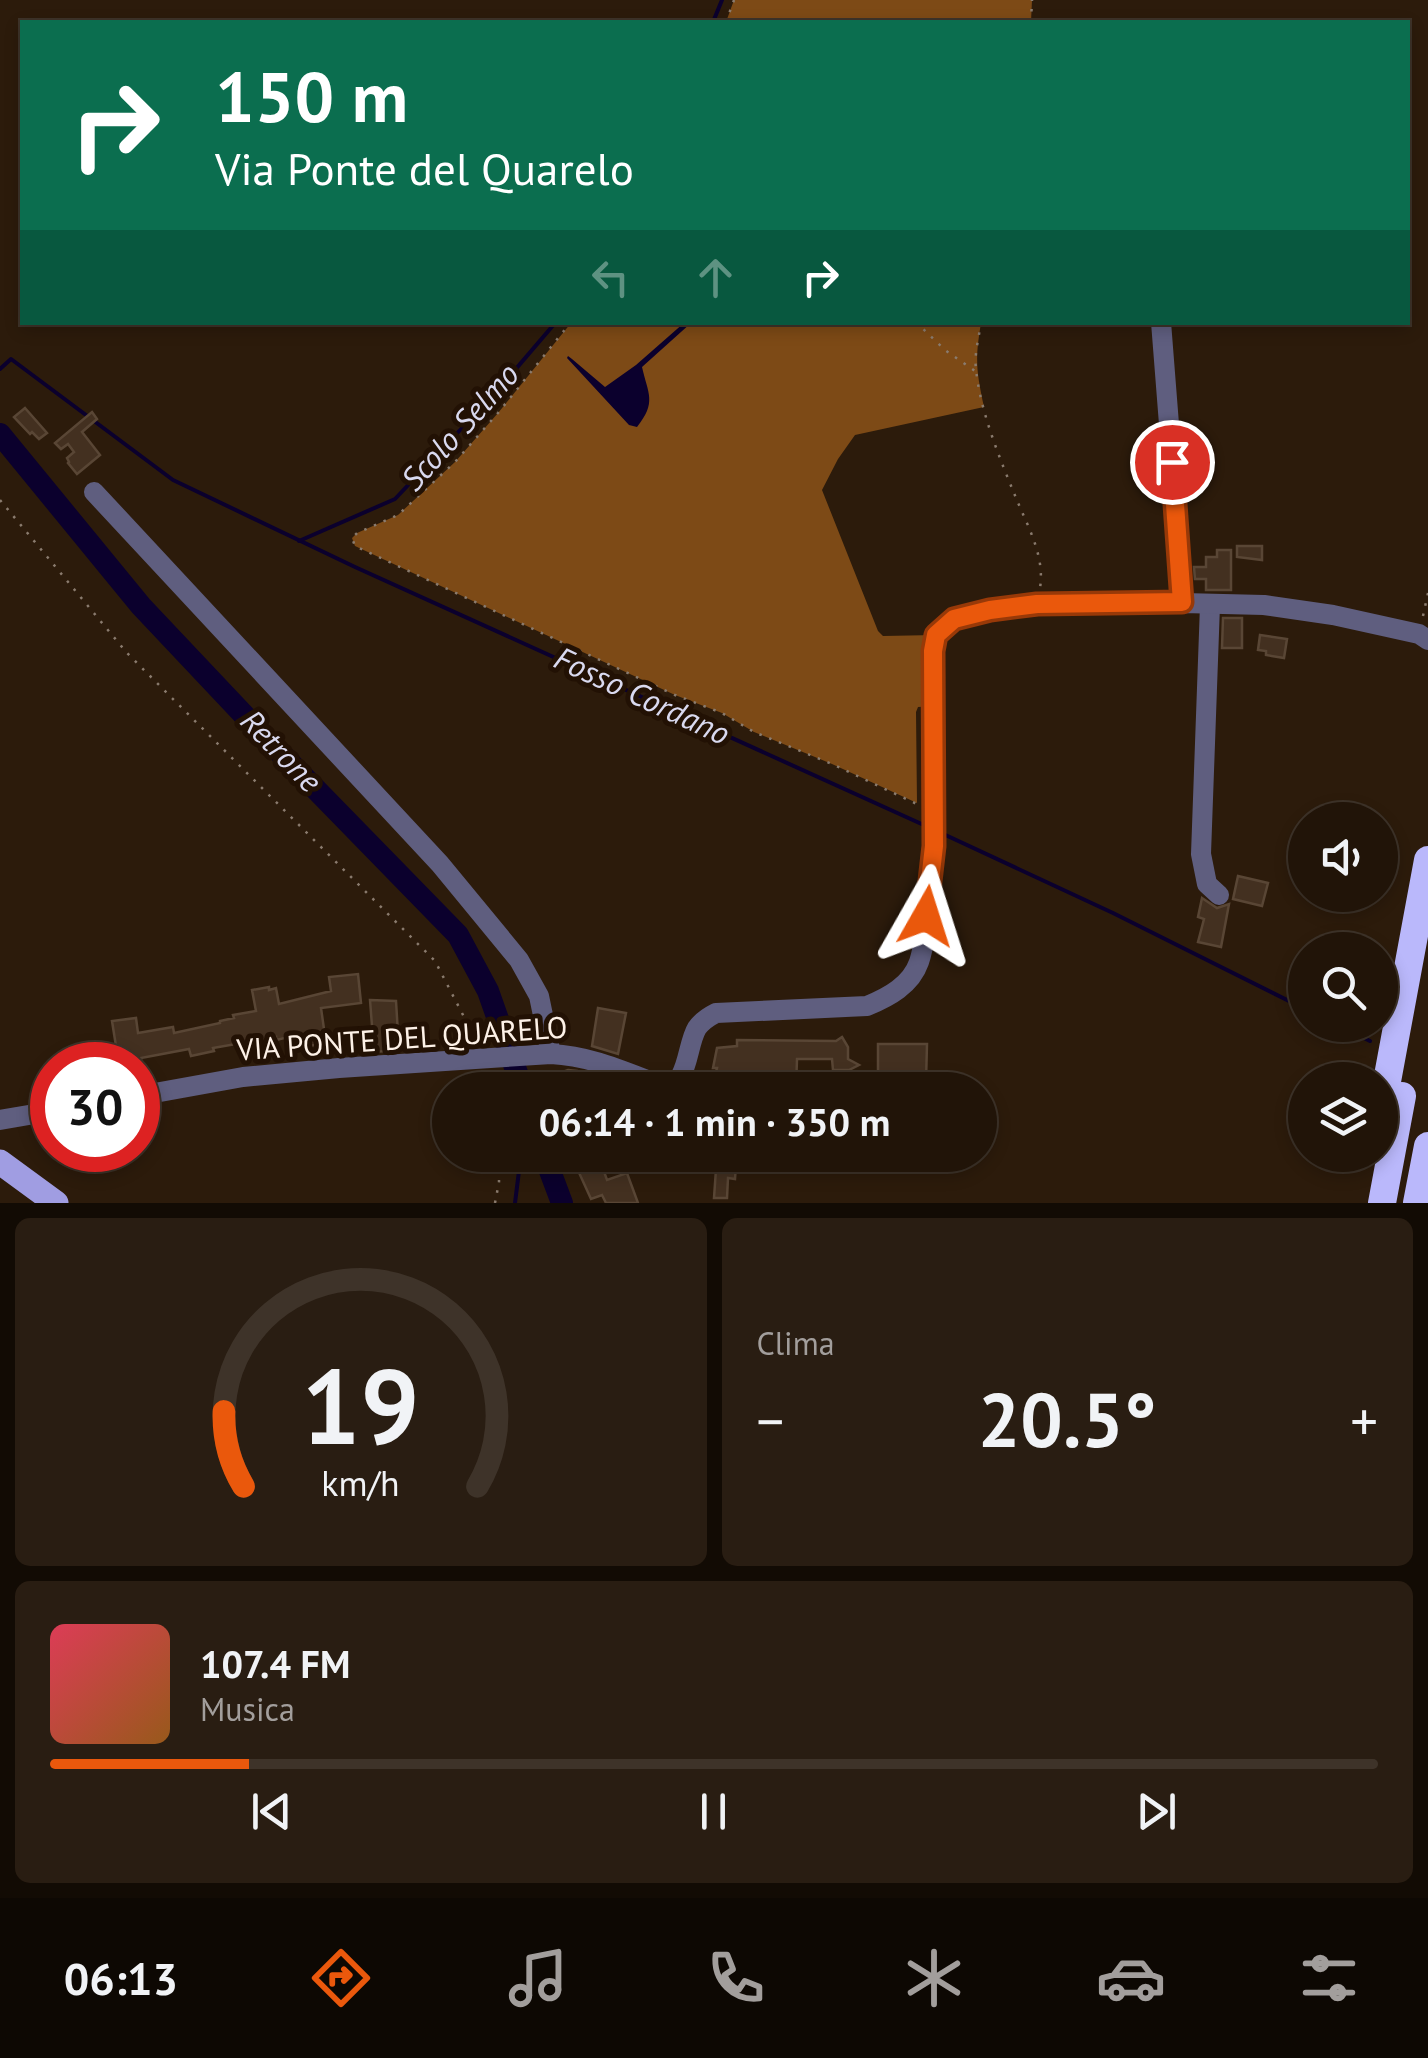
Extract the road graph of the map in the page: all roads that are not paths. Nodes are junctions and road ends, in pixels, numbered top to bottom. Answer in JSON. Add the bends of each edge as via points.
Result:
{"nodes":[{"id":1,"x":1161,"y":325,"type":"edge"},
{"id":2,"x":94,"y":492,"type":"dead end"},
{"id":3,"x":1182,"y":602,"type":"junction"},
{"id":4,"x":1210,"y":604,"type":"junction"},
{"id":5,"x":1424,"y":637,"type":"edge"},
{"id":6,"x":1428,"y":860,"type":"edge"},
{"id":7,"x":1219,"y":895,"type":"dead end"},
{"id":8,"x":1428,"y":952,"type":"edge"},
{"id":9,"x":551,"y":1054,"type":"junction"},
{"id":10,"x":1391,"y":1062,"type":"edge"},
{"id":11,"x":160,"y":1092,"type":"edge"},
{"id":12,"x":30,"y":1115,"type":"edge"},
{"id":13,"x":0,"y":1120,"type":"edge"},
{"id":14,"x":1428,"y":1146,"type":"edge"},
{"id":15,"x":0,"y":1162,"type":"edge"},
{"id":16,"x":1370,"y":1172,"type":"edge"},
{"id":17,"x":56,"y":1203,"type":"edge"},
{"id":18,"x":1364,"y":1203,"type":"edge"},
{"id":19,"x":1382,"y":1203,"type":"edge"},
{"id":20,"x":1418,"y":1203,"type":"edge"}],
"edges":[{"from":1,"to":3,"type":"street"},
{"from":2,"to":9,"type":"street","via":[[440,864],[519,960],[539,996]]},
{"from":3,"to":4,"type":"street","name":"VIA PONTE DEL QUARELO"},
{"from":3,"to":9,"type":"street","name":"VIA PONTE DEL QUARELO","via":[[990,610],[954,619],[936,635],[934,846],[926,916],[918,964],[890,997],[868,1006],[716,1013],[697,1028],[680,1079],[671,1086],[594,1060]]},
{"from":4,"to":5,"type":"street","name":"VIA PONTE DEL QUARELO","via":[[1333,615]]},
{"from":4,"to":7,"type":"street","via":[[1201,854],[1207,884]]},
{"from":6,"to":10,"type":"highway"},
{"from":8,"to":19,"type":"highway"},
{"from":9,"to":11,"type":"street","name":"VIA PONTE DEL QUARELO","via":[[243,1077]]},
{"from":12,"to":13,"type":"street"},
{"from":14,"to":20,"type":"highway"},
{"from":15,"to":17,"type":"main road"},
{"from":16,"to":18,"type":"highway"}]}
